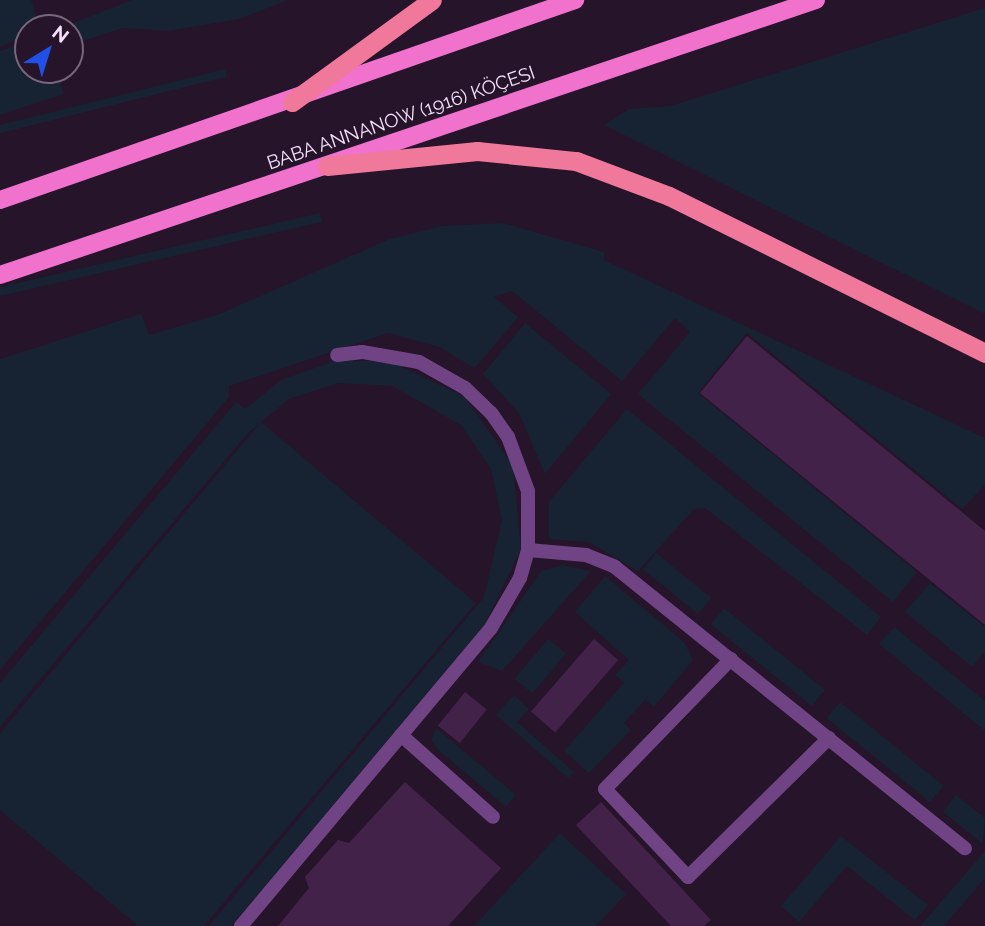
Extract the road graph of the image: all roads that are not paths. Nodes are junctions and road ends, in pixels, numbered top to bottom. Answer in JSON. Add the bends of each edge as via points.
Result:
{"nodes":[{"id":1,"x":432,"y":0,"type":"edge"},
{"id":2,"x":575,"y":0,"type":"edge"},
{"id":3,"x":816,"y":0,"type":"edge"},
{"id":4,"x":292,"y":102,"type":"junction"},
{"id":5,"x":327,"y":166,"type":"junction"},
{"id":6,"x":0,"y":200,"type":"edge"},
{"id":7,"x":0,"y":275,"type":"edge"},
{"id":8,"x":985,"y":353,"type":"edge"},
{"id":9,"x":337,"y":355,"type":"dead end"},
{"id":10,"x":528,"y":550,"type":"junction"},
{"id":11,"x":731,"y":659,"type":"junction"},
{"id":12,"x":401,"y":735,"type":"junction"},
{"id":13,"x":829,"y":738,"type":"junction"},
{"id":14,"x":492,"y":817,"type":"dead end"},
{"id":15,"x":965,"y":848,"type":"dead end"},
{"id":16,"x":241,"y":926,"type":"edge"}],
"edges":[{"from":1,"to":4,"type":"highway"},
{"from":2,"to":4,"type":"main road"},
{"from":3,"to":5,"type":"main road","name":"BABA ANNANOW (1916) KÖÇESI"},
{"from":4,"to":6,"type":"main road"},
{"from":5,"to":7,"type":"main road","name":"BABA ANNANOW (1916) KÖÇESI"},
{"from":5,"to":8,"type":"highway","via":[[477,151],[602,168]]},
{"from":9,"to":10,"type":"lane","via":[[362,352],[419,362],[465,388],[491,412],[508,436],[528,491]]},
{"from":10,"to":11,"type":"lane","via":[[602,560]]},
{"from":10,"to":12,"type":"lane","via":[[508,605]]},
{"from":11,"to":13,"type":"lane"},
{"from":11,"to":13,"type":"lane","via":[[605,789],[688,877]]},
{"from":12,"to":14,"type":"lane"},
{"from":12,"to":16,"type":"lane"},
{"from":13,"to":15,"type":"lane"}]}
